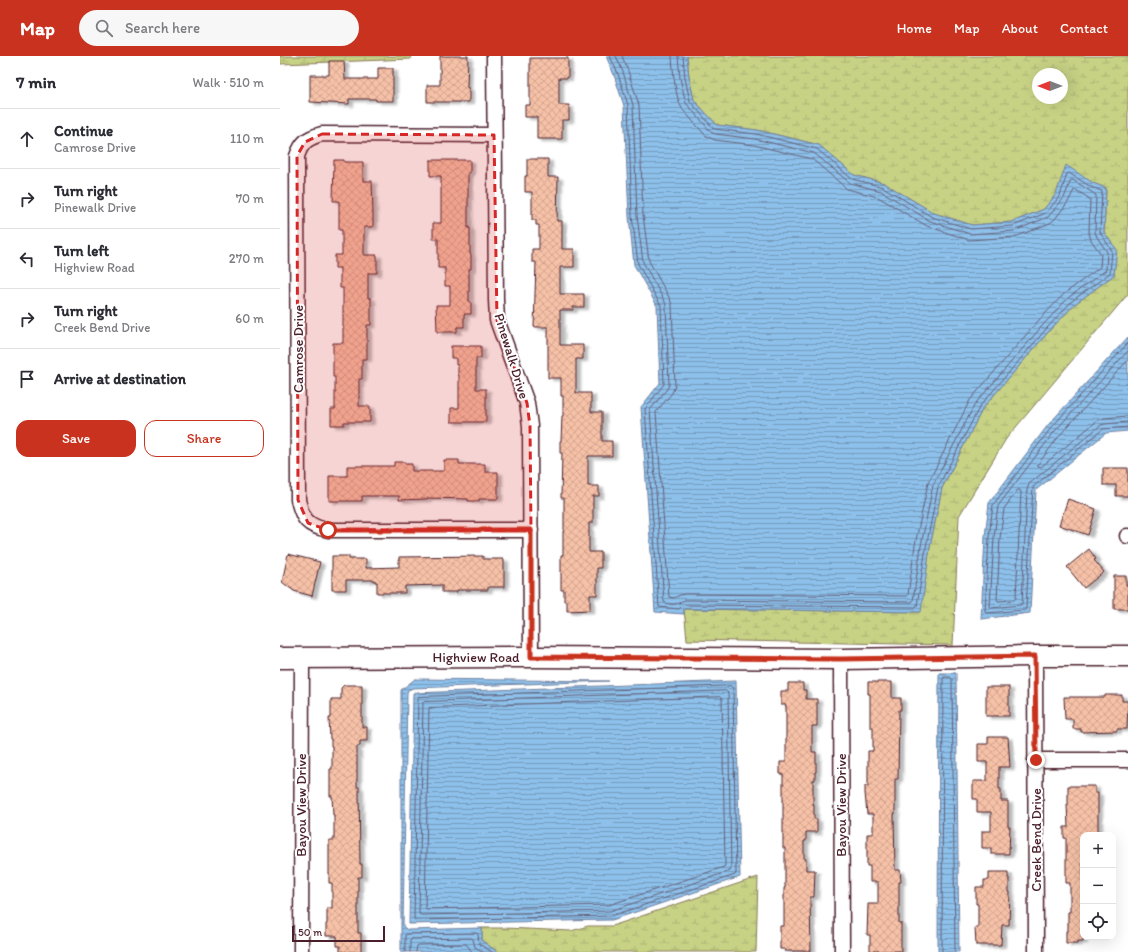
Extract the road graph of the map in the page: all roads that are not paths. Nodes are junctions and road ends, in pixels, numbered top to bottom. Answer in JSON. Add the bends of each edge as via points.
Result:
{"nodes":[{"id":1,"x":494,"y":56,"type":"edge"},
{"id":2,"x":494,"y":135,"type":"junction"},
{"id":3,"x":531,"y":530,"type":"junction"},
{"id":4,"x":1035,"y":656,"type":"junction"},
{"id":5,"x":1128,"y":656,"type":"edge"},
{"id":6,"x":531,"y":657,"type":"junction"},
{"id":7,"x":280,"y":658,"type":"edge"},
{"id":8,"x":302,"y":658,"type":"junction"},
{"id":9,"x":841,"y":659,"type":"junction"},
{"id":10,"x":1036,"y":760,"type":"junction"},
{"id":11,"x":1128,"y":760,"type":"edge"},
{"id":12,"x":301,"y":952,"type":"edge"},
{"id":13,"x":842,"y":952,"type":"edge"},
{"id":14,"x":1036,"y":952,"type":"edge"}],
"edges":[{"from":1,"to":2,"type":"street","name":"Pinewalk Drive"},
{"from":2,"to":3,"type":"street","name":"Pinewalk Drive","via":[[497,320],[526,403],[530,426]]},
{"from":2,"to":3,"type":"street","name":"Camrose Drive","via":[[322,134],[312,137],[300,148],[297,156],[298,500],[301,513],[308,523],[316,528],[328,530]]},
{"from":3,"to":6,"type":"street","name":"Pinewalk Drive"},
{"from":4,"to":5,"type":"street","name":"Highview Road"},
{"from":4,"to":9,"type":"street","name":"Highview Road"},
{"from":4,"to":10,"type":"street","name":"Creek Bend Drive"},
{"from":6,"to":8,"type":"street","name":"Highview Road"},
{"from":6,"to":9,"type":"street","name":"Highview Road"},
{"from":7,"to":8,"type":"street","name":"Highview Road"},
{"from":8,"to":12,"type":"street","name":"Bayou View Drive"},
{"from":9,"to":13,"type":"street","name":"Bayou View Drive"},
{"from":10,"to":11,"type":"street"},
{"from":10,"to":14,"type":"street","name":"Creek Bend Drive"}]}
